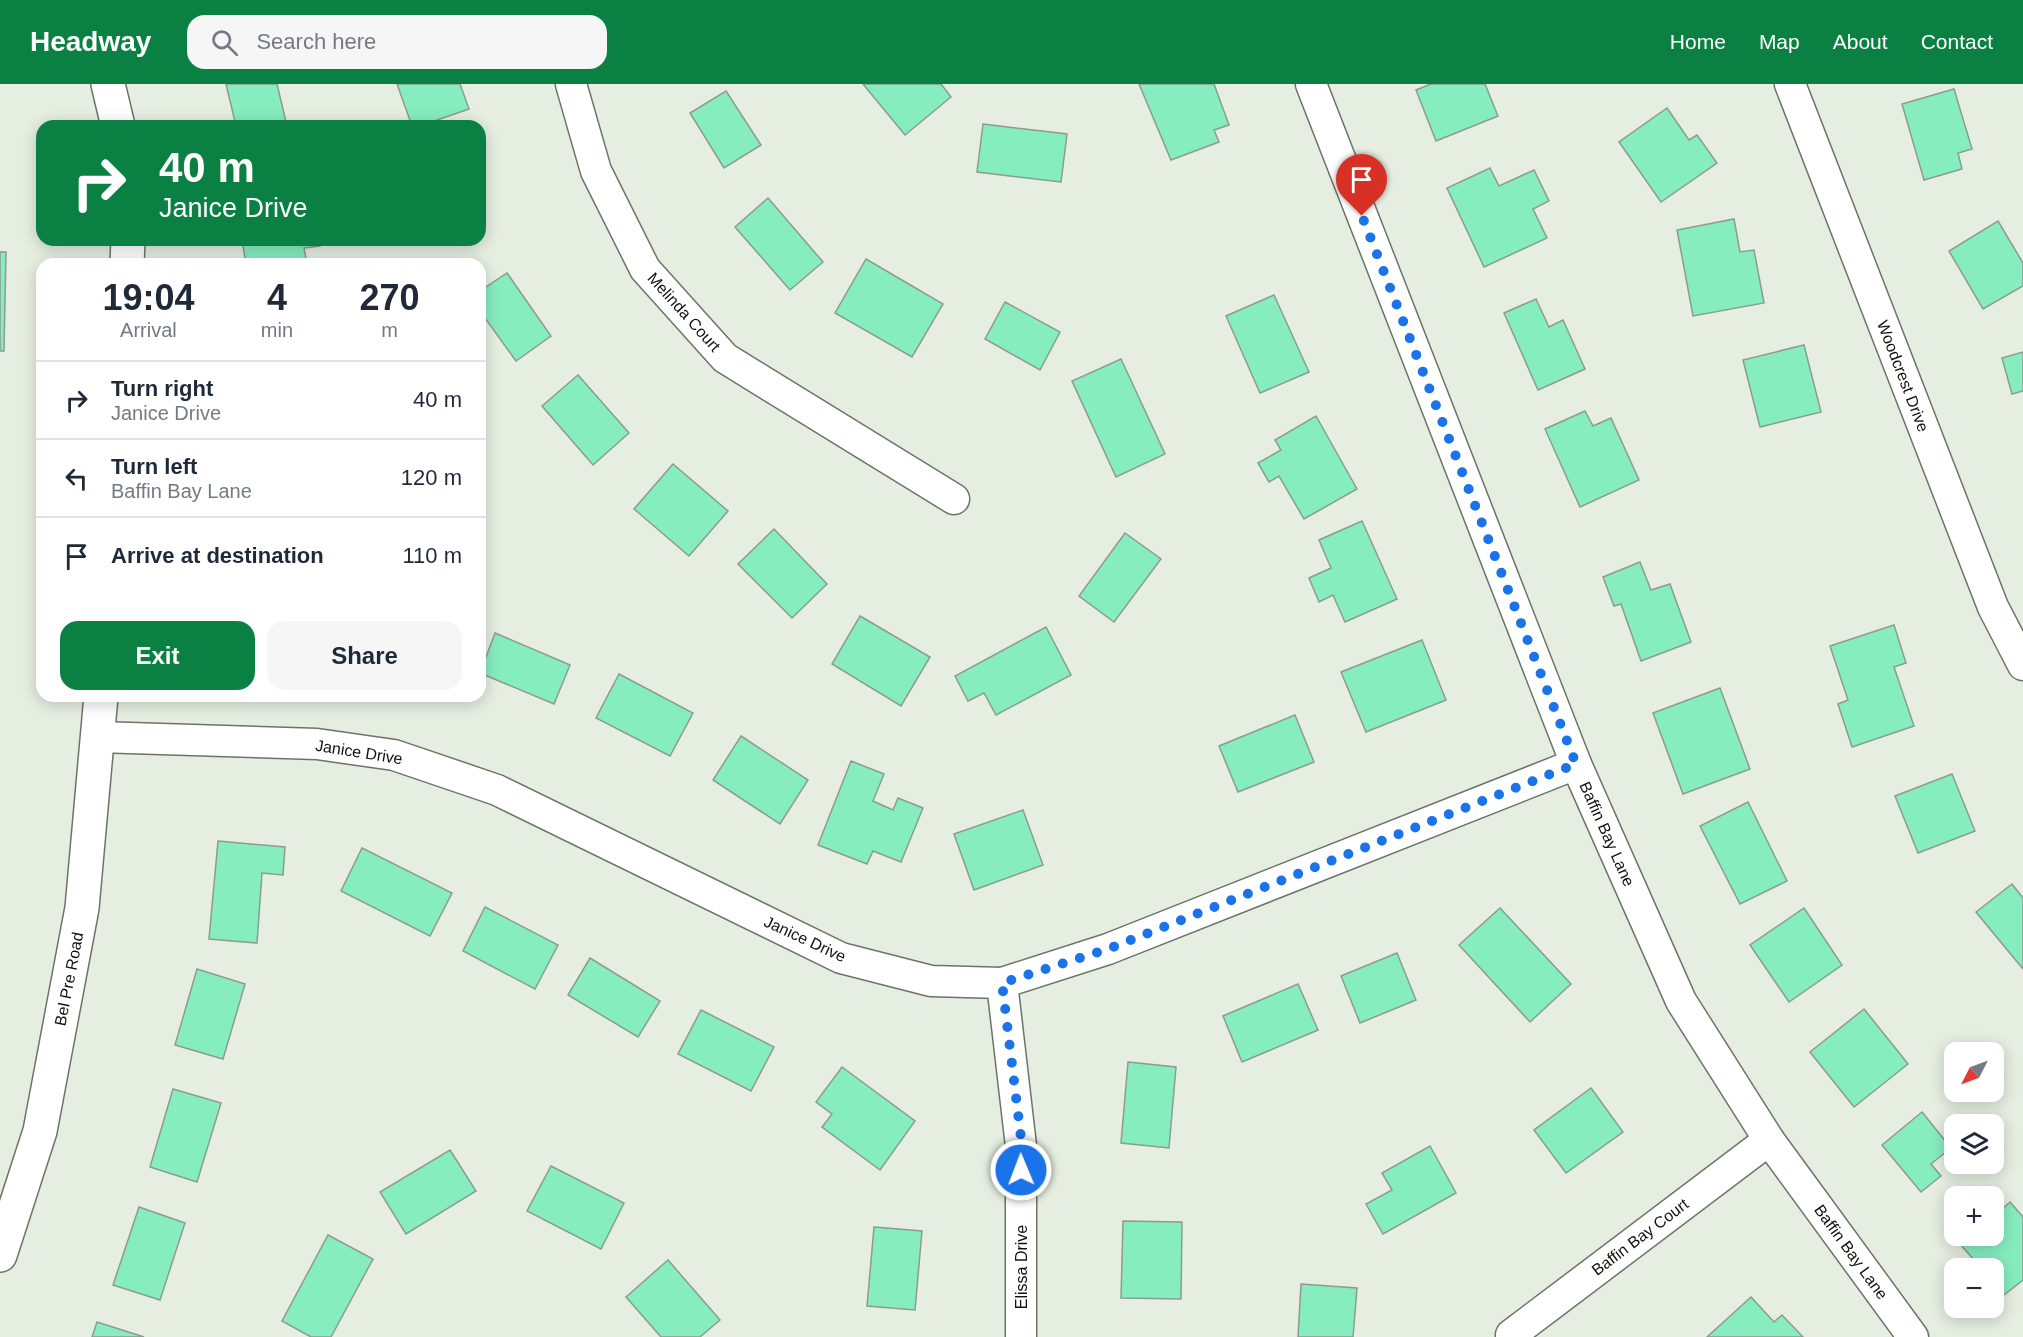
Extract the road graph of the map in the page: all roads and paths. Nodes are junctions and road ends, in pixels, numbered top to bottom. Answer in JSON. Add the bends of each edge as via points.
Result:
{"nodes":[{"id":1,"x":108,"y":84,"type":"edge"},
{"id":2,"x":571,"y":84,"type":"edge"},
{"id":3,"x":1311,"y":84,"type":"edge"},
{"id":4,"x":1790,"y":84,"type":"edge"},
{"id":5,"x":117,"y":120,"type":"edge"},
{"id":6,"x":954,"y":499,"type":"dead end"},
{"id":7,"x":2023,"y":665,"type":"edge"},
{"id":8,"x":101,"y":702,"type":"edge"},
{"id":9,"x":98,"y":737,"type":"junction"},
{"id":10,"x":1576,"y":764,"type":"junction"},
{"id":11,"x":1002,"y":983,"type":"junction"},
{"id":12,"x":1769,"y":1140,"type":"junction"},
{"id":13,"x":0,"y":1255,"type":"edge"},
{"id":14,"x":1511,"y":1335,"type":"dead end"},
{"id":15,"x":1021,"y":1337,"type":"edge"},
{"id":16,"x":1912,"y":1337,"type":"edge"}],
"edges":[{"from":1,"to":5,"type":"main road"},
{"from":2,"to":6,"type":"street","name":"Melinda Court","via":[[596,171],[645,269],[725,358]]},
{"from":3,"to":10,"type":"street","name":"Baffin Bay Lane"},
{"from":4,"to":7,"type":"street","name":"Woodcrest Drive","via":[[1993,607]]},
{"from":8,"to":9,"type":"main road","name":"Bel Pre Road"},
{"from":9,"to":11,"type":"street","name":"Janice Drive","via":[[317,744],[394,755],[497,790],[841,958],[931,981]]},
{"from":9,"to":13,"type":"main road","name":"Bel Pre Road","via":[[82,908],[40,1131]]},
{"from":10,"to":11,"type":"street","name":"Janice Drive","via":[[1108,949]]},
{"from":10,"to":12,"type":"street","name":"Baffin Bay Lane","via":[[1681,1001]]},
{"from":11,"to":15,"type":"street","name":"Elissa Drive","via":[[1022,1146]]},
{"from":12,"to":14,"type":"street","name":"Baffin Bay Court"},
{"from":12,"to":16,"type":"street","name":"Baffin Bay Lane"}]}
